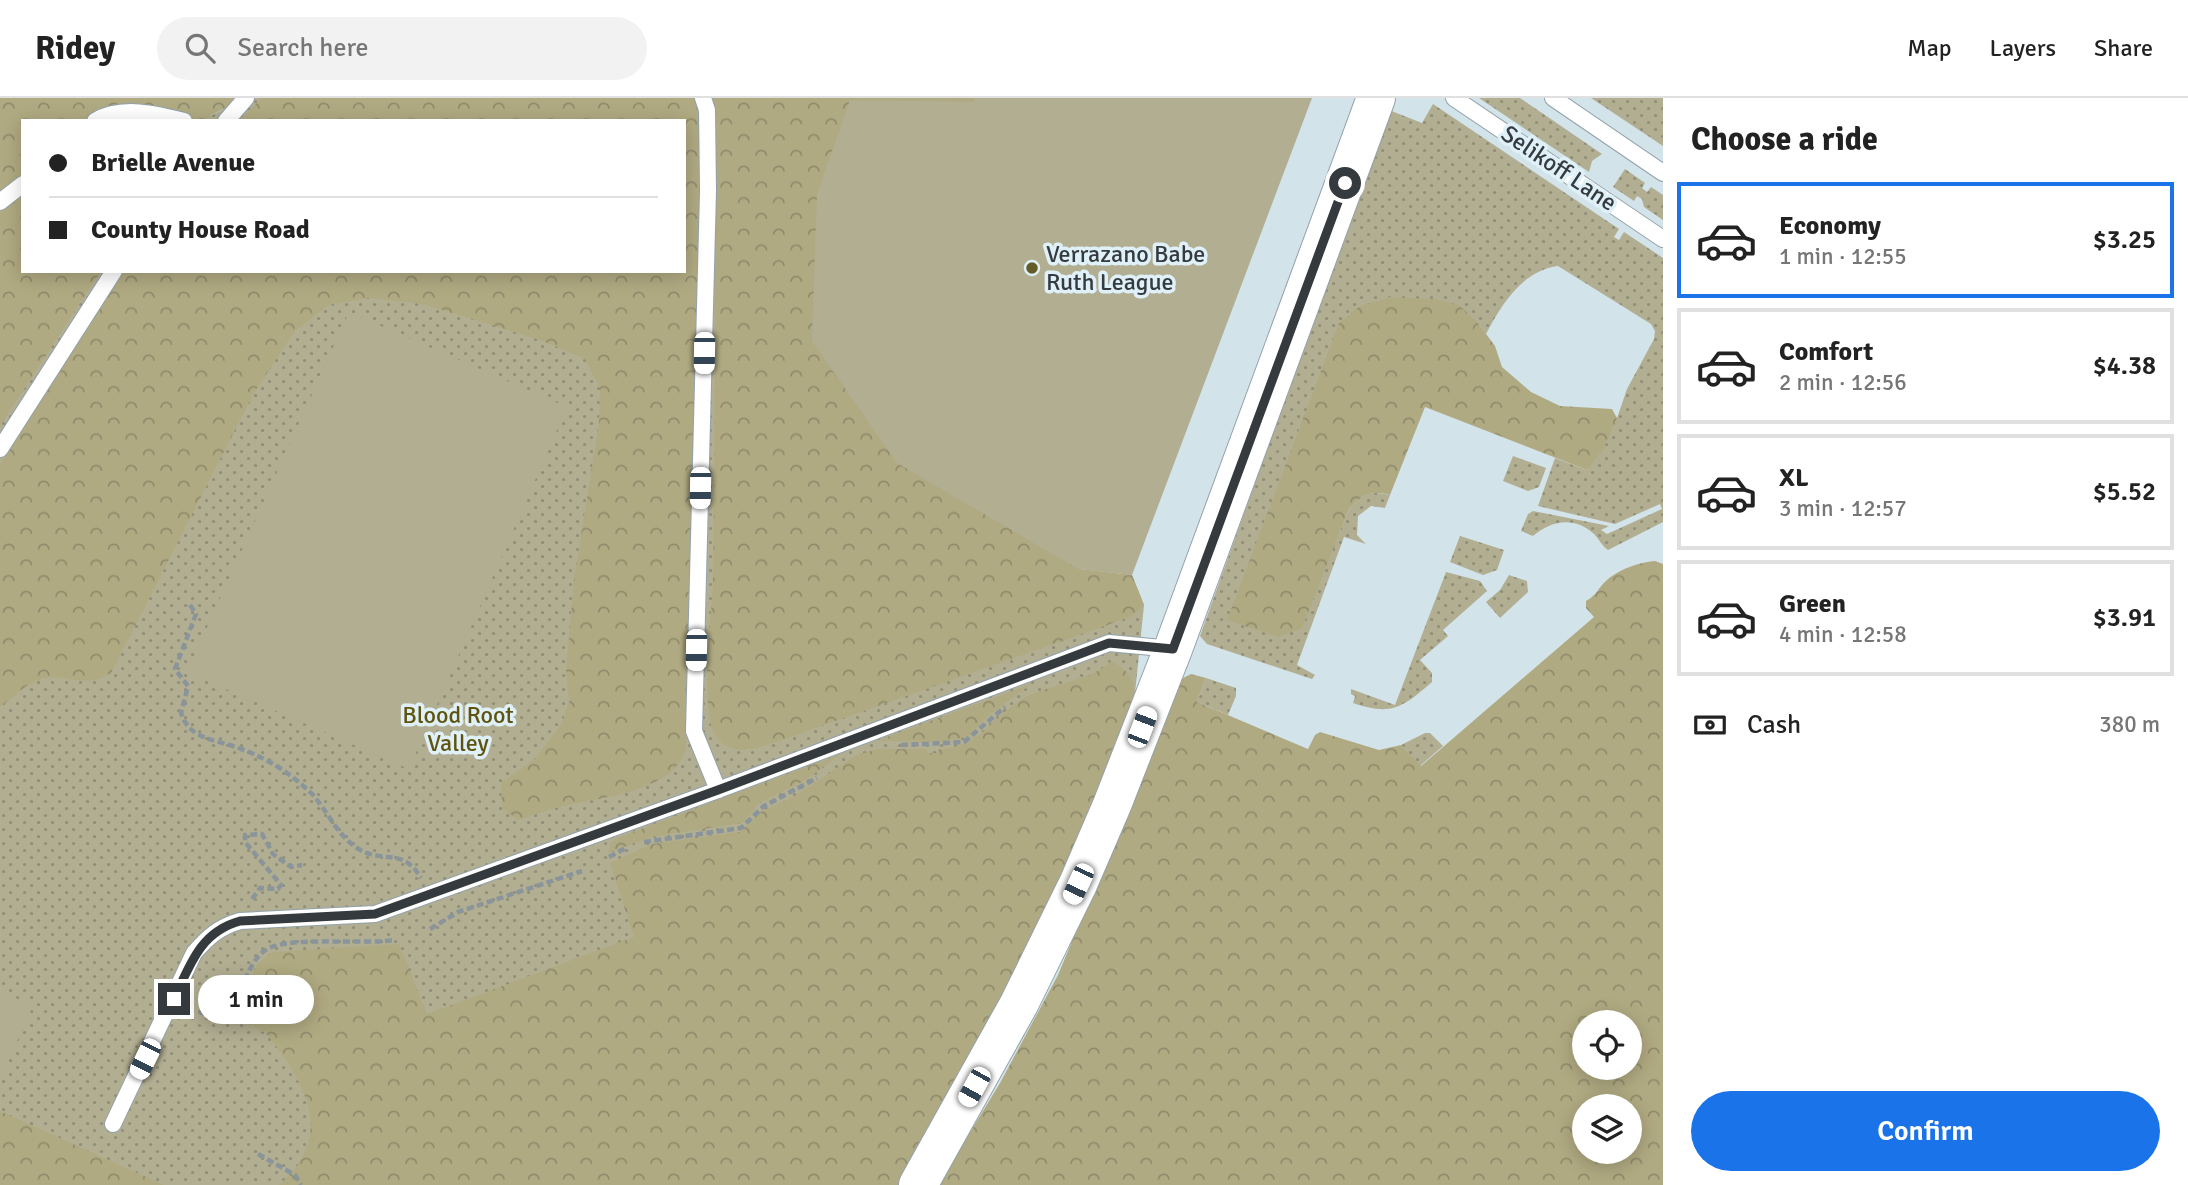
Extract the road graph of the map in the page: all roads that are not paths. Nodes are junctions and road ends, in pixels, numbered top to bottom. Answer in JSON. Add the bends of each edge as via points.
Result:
{"nodes":[{"id":1,"x":246,"y":98,"type":"edge"},
{"id":2,"x":703,"y":98,"type":"edge"},
{"id":3,"x":1376,"y":98,"type":"edge"},
{"id":4,"x":1454,"y":98,"type":"edge"},
{"id":5,"x":1553,"y":98,"type":"edge"},
{"id":6,"x":98,"y":119,"type":"edge"},
{"id":7,"x":177,"y":119,"type":"edge"},
{"id":8,"x":228,"y":119,"type":"edge"},
{"id":9,"x":1663,"y":173,"type":"edge"},
{"id":10,"x":21,"y":186,"type":"edge"},
{"id":11,"x":0,"y":202,"type":"edge"},
{"id":12,"x":1663,"y":239,"type":"edge"},
{"id":13,"x":113,"y":273,"type":"edge"},
{"id":14,"x":0,"y":449,"type":"edge"},
{"id":15,"x":1173,"y":649,"type":"junction"},
{"id":16,"x":718,"y":790,"type":"junction"},
{"id":17,"x":113,"y":1124,"type":"dead end"},
{"id":18,"x":918,"y":1185,"type":"edge"}],
"edges":[{"from":1,"to":8,"type":"lane"},
{"from":2,"to":16,"type":"lane","via":[[708,191],[694,731]]},
{"from":3,"to":15,"type":"street"},
{"from":4,"to":12,"type":"lane","name":"Selikoff Lane"},
{"from":5,"to":9,"type":"lane"},
{"from":6,"to":7,"type":"lane","via":[[128,112]]},
{"from":10,"to":11,"type":"lane"},
{"from":13,"to":14,"type":"lane"},
{"from":15,"to":16,"type":"lane","via":[[1109,643]]},
{"from":15,"to":18,"type":"street","via":[[1061,920]]},
{"from":16,"to":17,"type":"lane","via":[[375,914],[226,925],[194,953]]}]}
